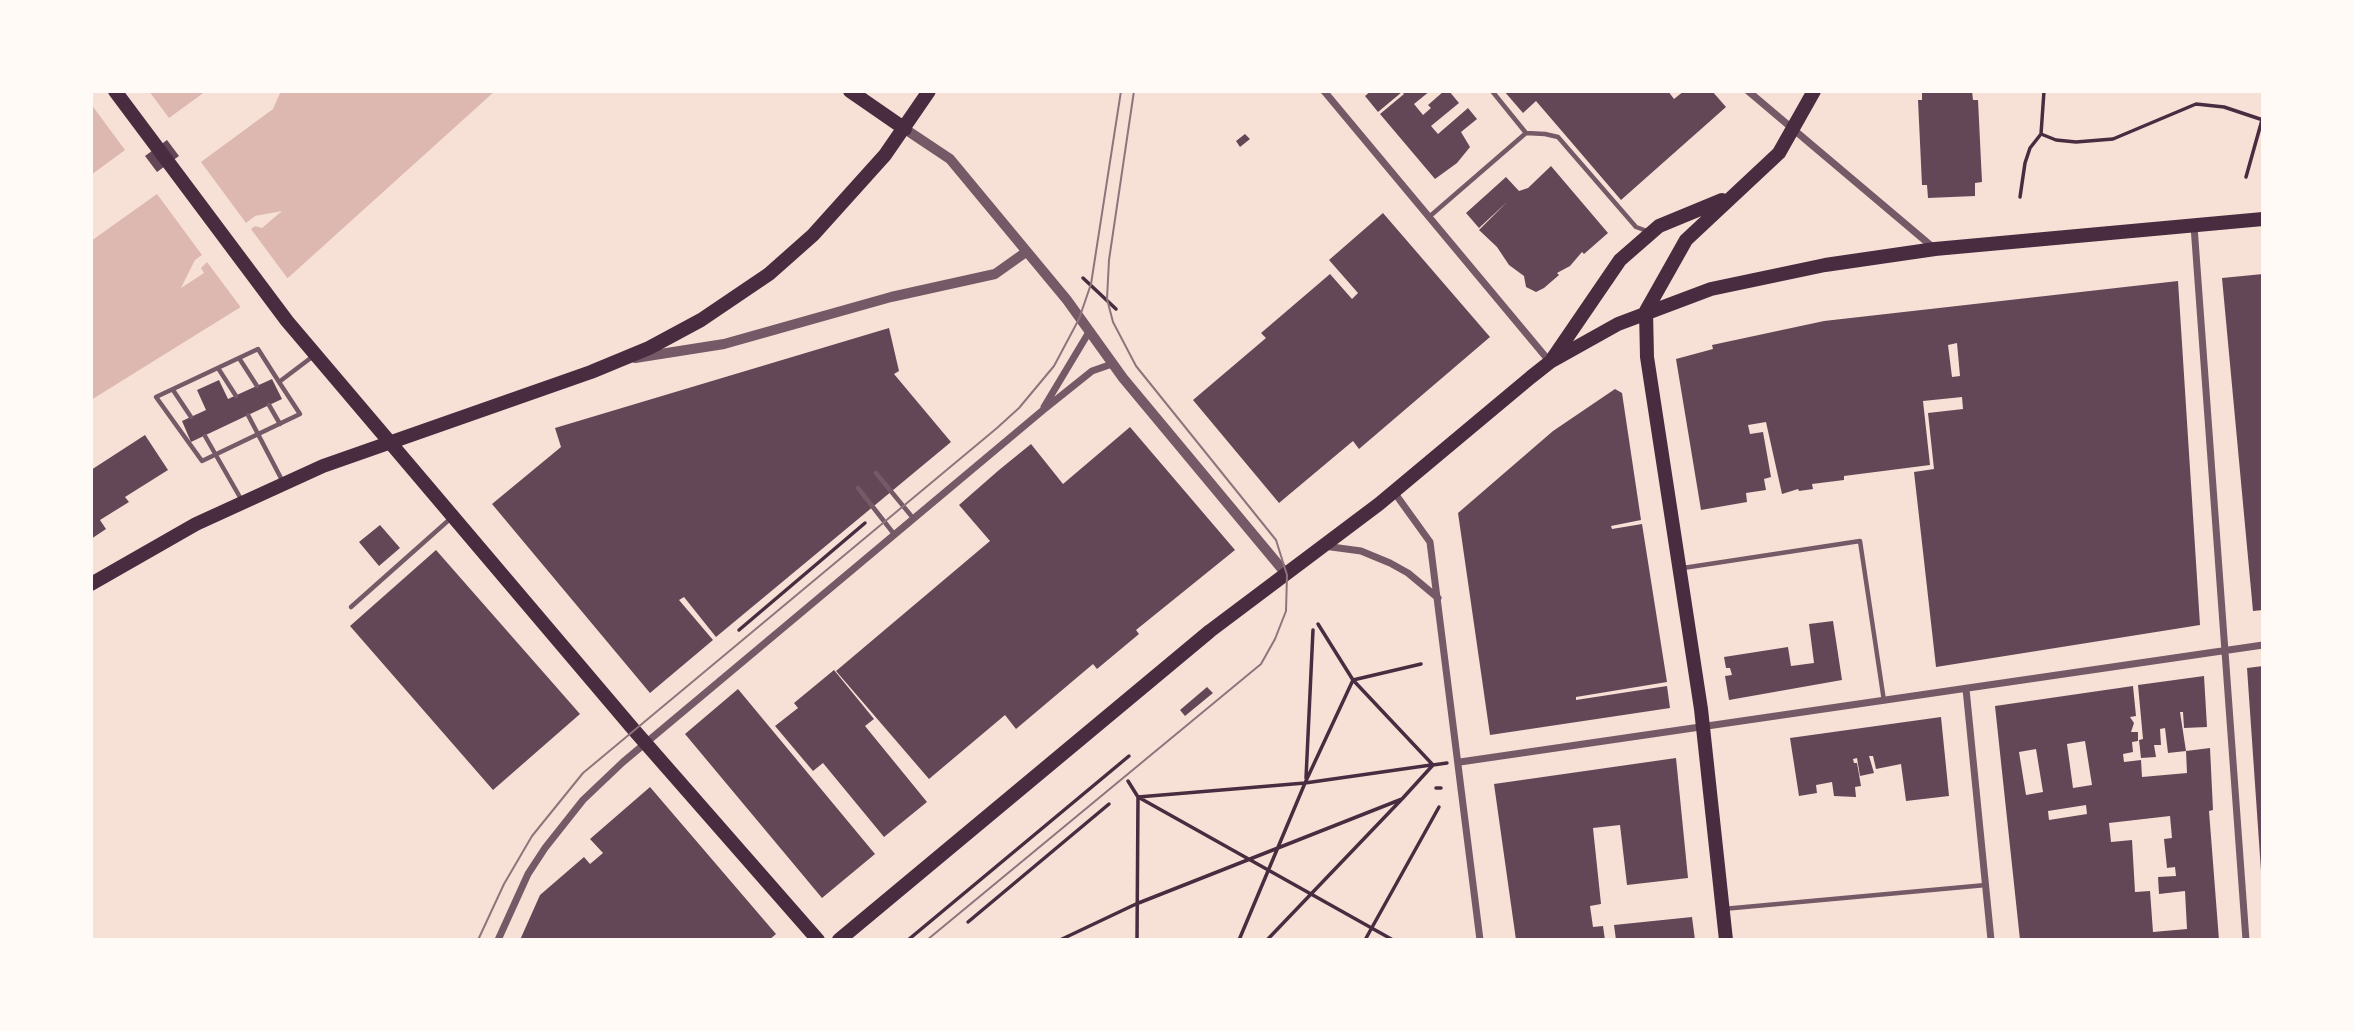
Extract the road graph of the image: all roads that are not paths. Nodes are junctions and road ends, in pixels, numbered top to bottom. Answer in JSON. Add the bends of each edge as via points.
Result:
{"nodes":[{"id":1,"x":114,"y":91,"type":"edge"},
{"id":2,"x":850,"y":91,"type":"edge"},
{"id":3,"x":929,"y":91,"type":"edge"},
{"id":4,"x":1324,"y":91,"type":"edge"},
{"id":5,"x":1492,"y":91,"type":"edge"},
{"id":6,"x":1748,"y":91,"type":"edge"},
{"id":7,"x":1814,"y":91,"type":"edge"},
{"id":8,"x":1793,"y":128,"type":"junction"},
{"id":9,"x":905,"y":129,"type":"junction"},
{"id":10,"x":1526,"y":133,"type":"junction"},
{"id":11,"x":1730,"y":197,"type":"junction"},
{"id":12,"x":1429,"y":217,"type":"junction"},
{"id":13,"x":2263,"y":219,"type":"edge"},
{"id":14,"x":2194,"y":226,"type":"junction"},
{"id":15,"x":1651,"y":232,"type":"junction"},
{"id":16,"x":1935,"y":249,"type":"junction"},
{"id":17,"x":1026,"y":252,"type":"junction"},
{"id":18,"x":1646,"y":311,"type":"junction"},
{"id":19,"x":1089,"y":332,"type":"junction"},
{"id":20,"x":315,"y":354,"type":"junction"},
{"id":21,"x":240,"y":358,"type":"junction"},
{"id":22,"x":619,"y":361,"type":"junction"},
{"id":23,"x":1550,"y":362,"type":"junction"},
{"id":24,"x":1112,"y":364,"type":"junction"},
{"id":25,"x":218,"y":368,"type":"junction"},
{"id":26,"x":279,"y":382,"type":"junction"},
{"id":27,"x":257,"y":386,"type":"dead end"},
{"id":28,"x":173,"y":390,"type":"junction"},
{"id":29,"x":236,"y":396,"type":"dead end"},
{"id":30,"x":269,"y":405,"type":"dead end"},
{"id":31,"x":1042,"y":411,"type":"junction"},
{"id":32,"x":248,"y":415,"type":"dead end"},
{"id":33,"x":191,"y":416,"type":"dead end"},
{"id":34,"x":280,"y":424,"type":"junction"},
{"id":35,"x":260,"y":433,"type":"junction"},
{"id":36,"x":205,"y":436,"type":"dead end"},
{"id":37,"x":389,"y":440,"type":"junction"},
{"id":38,"x":218,"y":454,"type":"junction"},
{"id":39,"x":876,"y":473,"type":"dead end"},
{"id":40,"x":284,"y":483,"type":"junction"},
{"id":41,"x":858,"y":488,"type":"dead end"},
{"id":42,"x":1394,"y":492,"type":"junction"},
{"id":43,"x":243,"y":502,"type":"junction"},
{"id":44,"x":454,"y":517,"type":"junction"},
{"id":45,"x":913,"y":518,"type":"junction"},
{"id":46,"x":894,"y":534,"type":"junction"},
{"id":47,"x":1324,"y":546,"type":"junction"},
{"id":48,"x":1679,"y":569,"type":"junction"},
{"id":49,"x":1287,"y":575,"type":"junction"},
{"id":50,"x":91,"y":584,"type":"edge"},
{"id":51,"x":1438,"y":598,"type":"junction"},
{"id":52,"x":351,"y":607,"type":"dead end"},
{"id":53,"x":2263,"y":645,"type":"edge"},
{"id":54,"x":2224,"y":649,"type":"junction"},
{"id":55,"x":1966,"y":689,"type":"junction"},
{"id":56,"x":1884,"y":701,"type":"junction"},
{"id":57,"x":1703,"y":728,"type":"junction"},
{"id":58,"x":645,"y":743,"type":"junction"},
{"id":59,"x":1460,"y":762,"type":"junction"},
{"id":60,"x":1986,"y":885,"type":"junction"},
{"id":61,"x":1723,"y":909,"type":"junction"},
{"id":62,"x":498,"y":940,"type":"edge"},
{"id":63,"x":818,"y":940,"type":"edge"},
{"id":64,"x":839,"y":940,"type":"edge"},
{"id":65,"x":1480,"y":940,"type":"edge"},
{"id":66,"x":1726,"y":940,"type":"edge"},
{"id":67,"x":1992,"y":940,"type":"edge"},
{"id":68,"x":2246,"y":940,"type":"edge"}],
"edges":[{"from":1,"to":20,"type":"main road"},
{"from":2,"to":9,"type":"main road"},
{"from":3,"to":9,"type":"main road"},
{"from":4,"to":12,"type":"street"},
{"from":5,"to":10,"type":"lane"},
{"from":6,"to":8,"type":"street"},
{"from":7,"to":8,"type":"main road"},
{"from":8,"to":11,"type":"main road","via":[[1779,153]]},
{"from":8,"to":16,"type":"street"},
{"from":9,"to":17,"type":"street","via":[[950,159]]},
{"from":9,"to":22,"type":"main road","via":[[853,194],[769,274],[684,330]]},
{"from":10,"to":12,"type":"lane"},
{"from":10,"to":15,"type":"lane","via":[[1558,137],[1636,227]]},
{"from":11,"to":15,"type":"main road"},
{"from":11,"to":18,"type":"main road","via":[[1686,240]]},
{"from":12,"to":23,"type":"street"},
{"from":13,"to":14,"type":"main road"},
{"from":14,"to":16,"type":"main road"},
{"from":14,"to":54,"type":"street"},
{"from":15,"to":23,"type":"main road","via":[[1620,260]]},
{"from":16,"to":18,"type":"main road","via":[[1784,272]]},
{"from":17,"to":19,"type":"street"},
{"from":17,"to":22,"type":"street","via":[[995,274],[724,344]]},
{"from":18,"to":23,"type":"main road"},
{"from":18,"to":48,"type":"main road","via":[[1647,357]]},
{"from":19,"to":24,"type":"street"},
{"from":19,"to":31,"type":"street"},
{"from":20,"to":26,"type":"lane"},
{"from":20,"to":37,"type":"main road"},
{"from":21,"to":25,"type":"lane"},
{"from":21,"to":26,"type":"lane","via":[[258,349]]},
{"from":21,"to":27,"type":"lane"},
{"from":22,"to":37,"type":"main road"},
{"from":23,"to":42,"type":"main road"},
{"from":24,"to":31,"type":"street","via":[[1092,371]]},
{"from":24,"to":49,"type":"street"},
{"from":25,"to":28,"type":"lane"},
{"from":25,"to":29,"type":"lane"},
{"from":26,"to":34,"type":"lane","via":[[300,414]]},
{"from":28,"to":33,"type":"lane"},
{"from":28,"to":38,"type":"lane","via":[[156,397],[202,461]]},
{"from":30,"to":34,"type":"lane"},
{"from":31,"to":45,"type":"street"},
{"from":32,"to":35,"type":"lane"},
{"from":34,"to":35,"type":"lane"},
{"from":35,"to":38,"type":"lane"},
{"from":35,"to":40,"type":"lane"},
{"from":36,"to":38,"type":"lane"},
{"from":37,"to":40,"type":"main road"},
{"from":37,"to":44,"type":"main road"},
{"from":38,"to":43,"type":"lane"},
{"from":39,"to":45,"type":"lane"},
{"from":40,"to":43,"type":"main road"},
{"from":41,"to":46,"type":"lane"},
{"from":42,"to":47,"type":"main road"},
{"from":42,"to":51,"type":"street","via":[[1430,542]]},
{"from":43,"to":50,"type":"main road"},
{"from":44,"to":52,"type":"lane"},
{"from":44,"to":58,"type":"main road"},
{"from":45,"to":46,"type":"street"},
{"from":46,"to":58,"type":"street"},
{"from":47,"to":49,"type":"main road"},
{"from":47,"to":51,"type":"street","via":[[1361,551],[1390,563]]},
{"from":48,"to":56,"type":"lane","via":[[1860,541]]},
{"from":48,"to":57,"type":"main road"},
{"from":49,"to":64,"type":"main road","via":[[1210,631]]},
{"from":51,"to":59,"type":"street"},
{"from":53,"to":54,"type":"street"},
{"from":54,"to":55,"type":"street"},
{"from":54,"to":68,"type":"street"},
{"from":55,"to":56,"type":"street"},
{"from":55,"to":60,"type":"street"},
{"from":56,"to":57,"type":"street"},
{"from":57,"to":59,"type":"street"},
{"from":57,"to":61,"type":"main road"},
{"from":58,"to":62,"type":"street","via":[[564,821],[528,874]]},
{"from":58,"to":63,"type":"main road"},
{"from":59,"to":65,"type":"street"},
{"from":60,"to":61,"type":"lane"},
{"from":60,"to":67,"type":"street"},
{"from":61,"to":66,"type":"main road"}]}
